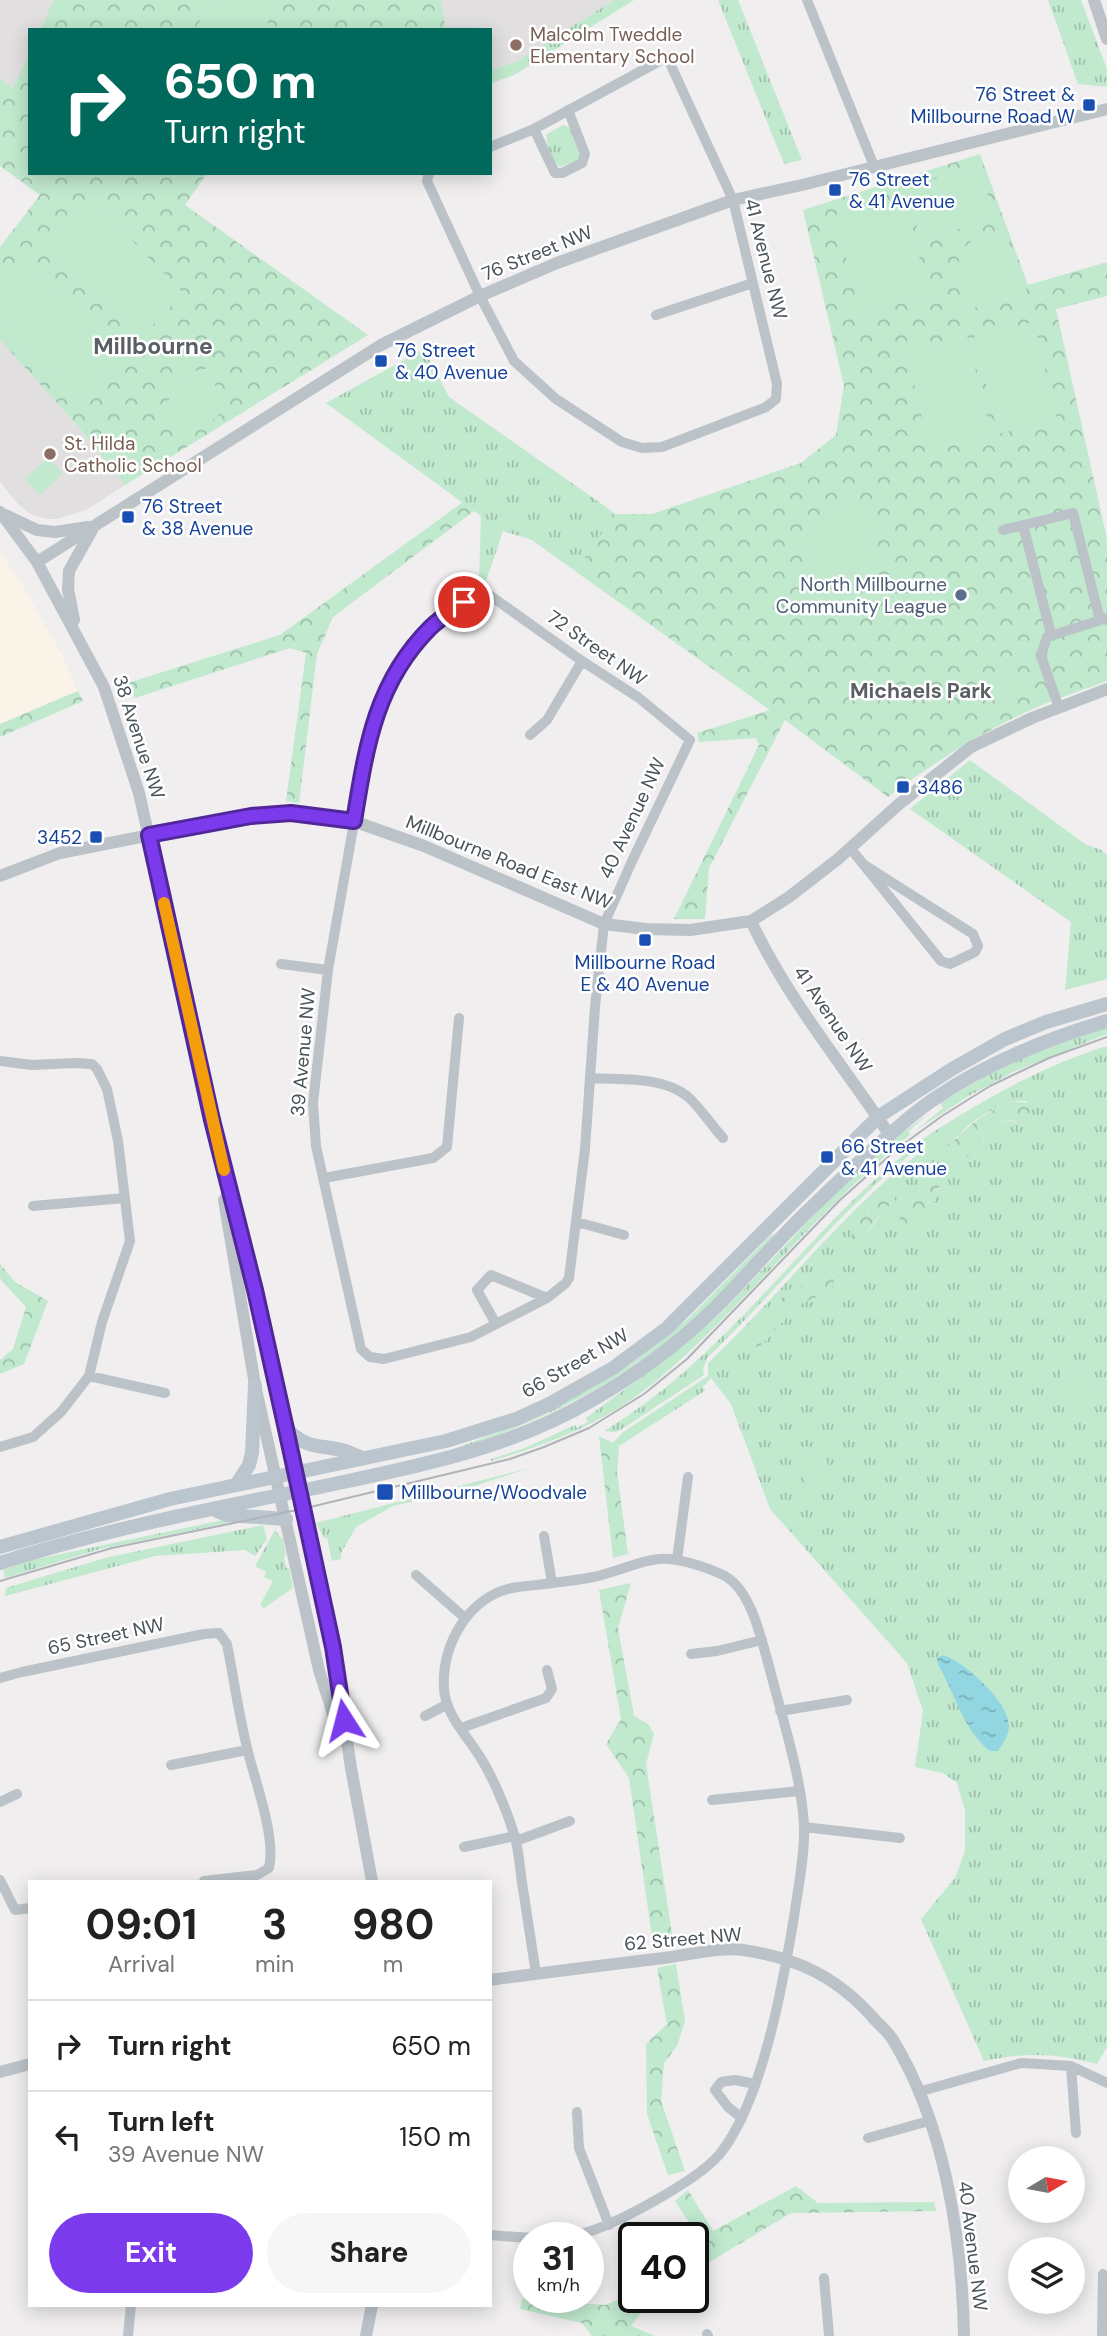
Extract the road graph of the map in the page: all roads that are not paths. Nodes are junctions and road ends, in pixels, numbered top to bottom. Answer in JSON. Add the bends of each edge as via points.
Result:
{"nodes":[{"id":1,"x":807,"y":0,"type":"edge"},
{"id":2,"x":1094,"y":0,"type":"edge"},
{"id":3,"x":1107,"y":39,"type":"edge"},
{"id":4,"x":1107,"y":109,"type":"edge"},
{"id":5,"x":568,"y":110,"type":"junction"},
{"id":6,"x":534,"y":128,"type":"junction"},
{"id":7,"x":492,"y":146,"type":"edge"},
{"id":8,"x":874,"y":166,"type":"junction"},
{"id":9,"x":428,"y":177,"type":"edge"},
{"id":10,"x":733,"y":200,"type":"junction"},
{"id":11,"x":753,"y":283,"type":"junction"},
{"id":12,"x":480,"y":296,"type":"junction"},
{"id":13,"x":656,"y":315,"type":"dead end"},
{"id":14,"x":1,"y":513,"type":"edge"},
{"id":15,"x":1023,"y":525,"type":"junction"},
{"id":16,"x":94,"y":526,"type":"junction"},
{"id":17,"x":1003,"y":530,"type":"dead end"},
{"id":18,"x":37,"y":562,"type":"junction"},
{"id":19,"x":481,"y":589,"type":"joint"},
{"id":20,"x":1104,"y":619,"type":"edge"},
{"id":21,"x":75,"y":630,"type":"junction"},
{"id":22,"x":1051,"y":634,"type":"junction"},
{"id":23,"x":582,"y":661,"type":"junction"},
{"id":24,"x":1107,"y":689,"type":"edge"},
{"id":25,"x":1059,"y":708,"type":"junction"},
{"id":26,"x":530,"y":735,"type":"dead end"},
{"id":27,"x":690,"y":740,"type":"joint"},
{"id":28,"x":354,"y":821,"type":"junction"},
{"id":29,"x":149,"y":835,"type":"junction"},
{"id":30,"x":851,"y":849,"type":"junction"},
{"id":31,"x":866,"y":866,"type":"junction"},
{"id":32,"x":0,"y":876,"type":"edge"},
{"id":33,"x":751,"y":921,"type":"junction"},
{"id":34,"x":604,"y":924,"type":"junction"},
{"id":35,"x":281,"y":964,"type":"dead end"},
{"id":36,"x":328,"y":970,"type":"junction"},
{"id":37,"x":1107,"y":1004,"type":"edge"},
{"id":38,"x":459,"y":1018,"type":"dead end"},
{"id":39,"x":1107,"y":1020,"type":"edge"},
{"id":40,"x":0,"y":1061,"type":"edge"},
{"id":41,"x":591,"y":1078,"type":"junction"},
{"id":42,"x":878,"y":1117,"type":"junction"},
{"id":43,"x":212,"y":1120,"type":"junction"},
{"id":44,"x":889,"y":1134,"type":"junction"},
{"id":45,"x":723,"y":1138,"type":"dead end"},
{"id":46,"x":324,"y":1178,"type":"junction"},
{"id":47,"x":125,"y":1198,"type":"junction"},
{"id":48,"x":33,"y":1206,"type":"dead end"},
{"id":49,"x":577,"y":1222,"type":"junction"},
{"id":50,"x":624,"y":1235,"type":"dead end"},
{"id":51,"x":130,"y":1241,"type":"junction"},
{"id":52,"x":142,"y":1247,"type":"dead end"},
{"id":53,"x":547,"y":1298,"type":"junction"},
{"id":54,"x":496,"y":1324,"type":"junction"},
{"id":55,"x":89,"y":1376,"type":"junction"},
{"id":56,"x":255,"y":1385,"type":"junction"},
{"id":57,"x":165,"y":1393,"type":"dead end"},
{"id":58,"x":286,"y":1429,"type":"junction"},
{"id":59,"x":0,"y":1447,"type":"edge"},
{"id":60,"x":364,"y":1459,"type":"junction"},
{"id":61,"x":296,"y":1472,"type":"junction"},
{"id":62,"x":275,"y":1476,"type":"junction"},
{"id":63,"x":688,"y":1476,"type":"dead end"},
{"id":64,"x":236,"y":1485,"type":"junction"},
{"id":65,"x":299,"y":1491,"type":"junction"},
{"id":66,"x":280,"y":1495,"type":"junction"},
{"id":67,"x":212,"y":1509,"type":"junction"},
{"id":68,"x":286,"y":1519,"type":"junction"},
{"id":69,"x":544,"y":1536,"type":"dead end"},
{"id":70,"x":0,"y":1547,"type":"edge"},
{"id":71,"x":677,"y":1560,"type":"junction"},
{"id":72,"x":0,"y":1563,"type":"edge"},
{"id":73,"x":416,"y":1575,"type":"dead end"},
{"id":74,"x":552,"y":1583,"type":"junction"},
{"id":75,"x":465,"y":1618,"type":"junction"},
{"id":76,"x":762,"y":1640,"type":"junction"},
{"id":77,"x":691,"y":1654,"type":"dead end"},
{"id":78,"x":547,"y":1670,"type":"dead end"},
{"id":79,"x":0,"y":1678,"type":"edge"},
{"id":80,"x":847,"y":1700,"type":"dead end"},
{"id":81,"x":446,"y":1705,"type":"junction"},
{"id":82,"x":780,"y":1712,"type":"junction"},
{"id":83,"x":425,"y":1716,"type":"dead end"},
{"id":84,"x":461,"y":1728,"type":"junction"},
{"id":85,"x":247,"y":1750,"type":"junction"},
{"id":86,"x":171,"y":1765,"type":"dead end"},
{"id":87,"x":351,"y":1768,"type":"junction"},
{"id":88,"x":799,"y":1791,"type":"junction"},
{"id":89,"x":16,"y":1794,"type":"dead end"},
{"id":90,"x":712,"y":1800,"type":"dead end"},
{"id":91,"x":0,"y":1802,"type":"edge"},
{"id":92,"x":570,"y":1821,"type":"dead end"},
{"id":93,"x":804,"y":1827,"type":"junction"},
{"id":94,"x":900,"y":1838,"type":"dead end"},
{"id":95,"x":515,"y":1839,"type":"junction"},
{"id":96,"x":464,"y":1847,"type":"dead end"},
{"id":97,"x":0,"y":1880,"type":"edge"},
{"id":98,"x":213,"y":1880,"type":"edge"},
{"id":99,"x":372,"y":1880,"type":"edge"},
{"id":100,"x":28,"y":1908,"type":"edge"},
{"id":101,"x":787,"y":1959,"type":"junction"},
{"id":102,"x":536,"y":1973,"type":"junction"},
{"id":103,"x":492,"y":1980,"type":"edge"},
{"id":104,"x":892,"y":2038,"type":"joint"},
{"id":105,"x":28,"y":2065,"type":"edge"},
{"id":106,"x":1071,"y":2066,"type":"junction"},
{"id":107,"x":0,"y":2072,"type":"edge"},
{"id":108,"x":1107,"y":2083,"type":"edge"},
{"id":109,"x":755,"y":2084,"type":"junction"},
{"id":110,"x":918,"y":2092,"type":"junction"},
{"id":111,"x":577,"y":2112,"type":"dead end"},
{"id":112,"x":742,"y":2118,"type":"junction"},
{"id":113,"x":929,"y":2121,"type":"junction"},
{"id":114,"x":1076,"y":2133,"type":"dead end"},
{"id":115,"x":868,"y":2138,"type":"dead end"},
{"id":116,"x":609,"y":2225,"type":"junction"},
{"id":117,"x":492,"y":2235,"type":"edge"},
{"id":118,"x":1103,"y":2274,"type":"dead end"},
{"id":119,"x":824,"y":2278,"type":"dead end"},
{"id":120,"x":131,"y":2307,"type":"edge"},
{"id":121,"x":372,"y":2307,"type":"edge"},
{"id":122,"x":128,"y":2336,"type":"edge"},
{"id":123,"x":366,"y":2336,"type":"edge"},
{"id":124,"x":830,"y":2336,"type":"edge"},
{"id":125,"x":964,"y":2336,"type":"edge"},
{"id":126,"x":1102,"y":2336,"type":"edge"}],
"edges":[{"from":1,"to":8,"type":"street"},
{"from":2,"to":3,"type":"street"},
{"from":4,"to":8,"type":"street","name":"76 Street NW"},
{"from":5,"to":6,"type":"street"},
{"from":5,"to":6,"type":"street","via":[[585,155],[582,163],[555,173]]},
{"from":5,"to":10,"type":"street","name":"41 Avenue NW","via":[[667,57]]},
{"from":6,"to":7,"type":"street"},
{"from":8,"to":10,"type":"street","name":"76 Street NW"},
{"from":9,"to":12,"type":"street"},
{"from":10,"to":11,"type":"street","name":"41 Avenue NW"},
{"from":10,"to":12,"type":"street","name":"76 Street NW","via":[[557,263]]},
{"from":11,"to":12,"type":"street","name":"41 Avenue NW","via":[[777,384],[776,399],[662,447],[622,442],[556,399],[514,361]]},
{"from":11,"to":13,"type":"street"},
{"from":12,"to":16,"type":"street","name":"76 Street NW","via":[[382,345]]},
{"from":14,"to":16,"type":"street","via":[[37,530]]},
{"from":14,"to":18,"type":"street","name":"38 Avenue NW"},
{"from":15,"to":17,"type":"street"},
{"from":15,"to":20,"type":"street","via":[[1073,513]]},
{"from":15,"to":22,"type":"street"},
{"from":16,"to":18,"type":"street","name":"76 Street NW"},
{"from":16,"to":21,"type":"street","via":[[69,571]]},
{"from":18,"to":21,"type":"street","name":"38 Avenue NW"},
{"from":19,"to":23,"type":"street","name":"72 Street NW"},
{"from":19,"to":28,"type":"street","name":"39 Avenue NW","via":[[431,627],[396,668],[368,743]]},
{"from":20,"to":22,"type":"street"},
{"from":21,"to":29,"type":"street","name":"38 Avenue NW","via":[[110,703]]},
{"from":22,"to":25,"type":"street","via":[[1041,656]]},
{"from":23,"to":26,"type":"street","via":[[547,720]]},
{"from":23,"to":27,"type":"street","name":"72 Street NW","via":[[639,698]]},
{"from":24,"to":25,"type":"street","name":"Millbourne Road East NW"},
{"from":25,"to":30,"type":"street","name":"Millbourne Road East NW","via":[[971,747]]},
{"from":27,"to":34,"type":"street","name":"40 Avenue NW"},
{"from":28,"to":29,"type":"street","name":"Millbourne Road East NW","via":[[291,813]]},
{"from":28,"to":34,"type":"street","name":"Millbourne Road East NW","via":[[424,846]]},
{"from":28,"to":36,"type":"street","name":"39 Avenue NW"},
{"from":29,"to":32,"type":"street","name":"Millbourne Road East NW","via":[[60,853]]},
{"from":29,"to":43,"type":"street","name":"38 Avenue NW"},
{"from":30,"to":31,"type":"street"},
{"from":30,"to":33,"type":"street","name":"Millbourne Road East NW"},
{"from":31,"to":31,"type":"street","via":[[941,961],[950,964],[975,953],[978,946],[973,934]]},
{"from":33,"to":34,"type":"street","name":"Millbourne Road East NW","via":[[690,930]]},
{"from":33,"to":42,"type":"street","name":"41 Avenue NW","via":[[787,989]]},
{"from":34,"to":41,"type":"street","name":"40 Avenue NW"},
{"from":35,"to":36,"type":"street","name":"39 Avenue NW"},
{"from":36,"to":46,"type":"street","name":"39 Avenue NW","via":[[313,1103]]},
{"from":37,"to":42,"type":"main road","name":"66 Street NW","via":[[1005,1039]]},
{"from":38,"to":46,"type":"street","via":[[447,1147],[433,1157]]},
{"from":39,"to":44,"type":"main road","name":"66 Street NW","via":[[1024,1049],[971,1075]]},
{"from":40,"to":47,"type":"street","via":[[92,1064],[97,1069],[107,1089]]},
{"from":41,"to":45,"type":"street","via":[[666,1085],[687,1097]]},
{"from":41,"to":49,"type":"street","name":"40 Avenue NW"},
{"from":42,"to":44,"type":"street","name":"41 Avenue NW"},
{"from":42,"to":60,"type":"main road","name":"66 Street NW","via":[[667,1328],[613,1368],[549,1404],[494,1427]]},
{"from":43,"to":56,"type":"street","name":"38 Avenue NW"},
{"from":43,"to":58,"type":"street","name":"38 Avenue NW"},
{"from":44,"to":65,"type":"main road","name":"66 Street NW","via":[[713,1310],[675,1343],[592,1401],[453,1457]]},
{"from":46,"to":54,"type":"street","name":"39 Avenue NW","via":[[361,1349],[370,1357],[384,1359],[444,1345]]},
{"from":47,"to":48,"type":"street"},
{"from":47,"to":51,"type":"street"},
{"from":49,"to":50,"type":"street"},
{"from":49,"to":53,"type":"street","name":"40 Avenue NW","via":[[571,1273]]},
{"from":51,"to":52,"type":"street"},
{"from":51,"to":55,"type":"street"},
{"from":53,"to":54,"type":"street"},
{"from":53,"to":54,"type":"street","via":[[491,1275],[477,1290]]},
{"from":55,"to":57,"type":"street"},
{"from":55,"to":59,"type":"street","via":[[61,1412],[33,1437]]},
{"from":56,"to":62,"type":"street","name":"38 Avenue NW"},
{"from":56,"to":64,"type":"main road","via":[[252,1453]]},
{"from":58,"to":60,"type":"main road","via":[[305,1443]]},
{"from":58,"to":61,"type":"street","name":"38 Avenue NW"},
{"from":60,"to":61,"type":"main road","name":"66 Street NW"},
{"from":61,"to":62,"type":"main road","name":"66 Street NW"},
{"from":61,"to":65,"type":"street","name":"38 Avenue NW"},
{"from":62,"to":64,"type":"main road","name":"66 Street NW"},
{"from":62,"to":66,"type":"street","name":"38 Avenue NW"},
{"from":63,"to":71,"type":"street"},
{"from":64,"to":70,"type":"main road","name":"66 Street NW"},
{"from":65,"to":66,"type":"main road","name":"66 Street NW"},
{"from":65,"to":87,"type":"street","name":"38 Avenue NW","via":[[333,1647]]},
{"from":66,"to":67,"type":"main road","name":"66 Street NW"},
{"from":66,"to":68,"type":"street","name":"38 Avenue NW"},
{"from":67,"to":68,"type":"main road","via":[[227,1515]]},
{"from":67,"to":72,"type":"main road","name":"66 Street NW"},
{"from":68,"to":87,"type":"street","name":"38 Avenue NW","via":[[319,1670]]},
{"from":69,"to":74,"type":"street"},
{"from":71,"to":74,"type":"street","via":[[659,1559],[595,1577]]},
{"from":71,"to":76,"type":"street","via":[[727,1577],[751,1608]]},
{"from":73,"to":75,"type":"street"},
{"from":74,"to":75,"type":"street","via":[[510,1588],[481,1601]]},
{"from":75,"to":81,"type":"street","via":[[449,1651],[443,1685]]},
{"from":76,"to":77,"type":"street"},
{"from":76,"to":82,"type":"street"},
{"from":78,"to":84,"type":"street","via":[[552,1689],[546,1698]]},
{"from":79,"to":85,"type":"street","name":"65 Street NW","via":[[219,1633],[227,1644]]},
{"from":80,"to":82,"type":"street"},
{"from":81,"to":83,"type":"street"},
{"from":81,"to":84,"type":"street"},
{"from":82,"to":88,"type":"street"},
{"from":84,"to":95,"type":"street","via":[[486,1767]]},
{"from":85,"to":86,"type":"street"},
{"from":85,"to":98,"type":"street","via":[[272,1856],[269,1868],[257,1875]]},
{"from":87,"to":99,"type":"street","name":"38 Avenue NW"},
{"from":88,"to":90,"type":"street"},
{"from":88,"to":93,"type":"street"},
{"from":89,"to":91,"type":"street"},
{"from":92,"to":95,"type":"street"},
{"from":93,"to":94,"type":"street"},
{"from":93,"to":101,"type":"street"},
{"from":95,"to":96,"type":"street"},
{"from":95,"to":102,"type":"street"},
{"from":97,"to":100,"type":"street","via":[[15,1910]]},
{"from":101,"to":102,"type":"street","name":"62 Street NW","via":[[740,1950]]},
{"from":101,"to":104,"type":"street","name":"62 Street NW","via":[[856,1998]]},
{"from":101,"to":109,"type":"street"},
{"from":102,"to":103,"type":"street","name":"62 Street NW"},
{"from":104,"to":110,"type":"street","name":"40 Avenue NW"},
{"from":105,"to":107,"type":"street"},
{"from":106,"to":108,"type":"street"},
{"from":106,"to":110,"type":"street","via":[[1021,2063]]},
{"from":106,"to":114,"type":"street"},
{"from":109,"to":112,"type":"street"},
{"from":109,"to":112,"type":"street","via":[[721,2081],[715,2090]]},
{"from":110,"to":113,"type":"street","name":"40 Avenue NW"},
{"from":111,"to":116,"type":"street","via":[[579,2148]]},
{"from":112,"to":116,"type":"street","via":[[716,2158],[680,2186]]},
{"from":113,"to":115,"type":"street"},
{"from":113,"to":125,"type":"street","name":"40 Avenue NW","via":[[953,2212]]},
{"from":116,"to":117,"type":"street","via":[[568,2236]]},
{"from":118,"to":126,"type":"street"},
{"from":119,"to":124,"type":"street"},
{"from":120,"to":122,"type":"street"},
{"from":121,"to":123,"type":"street"}]}
